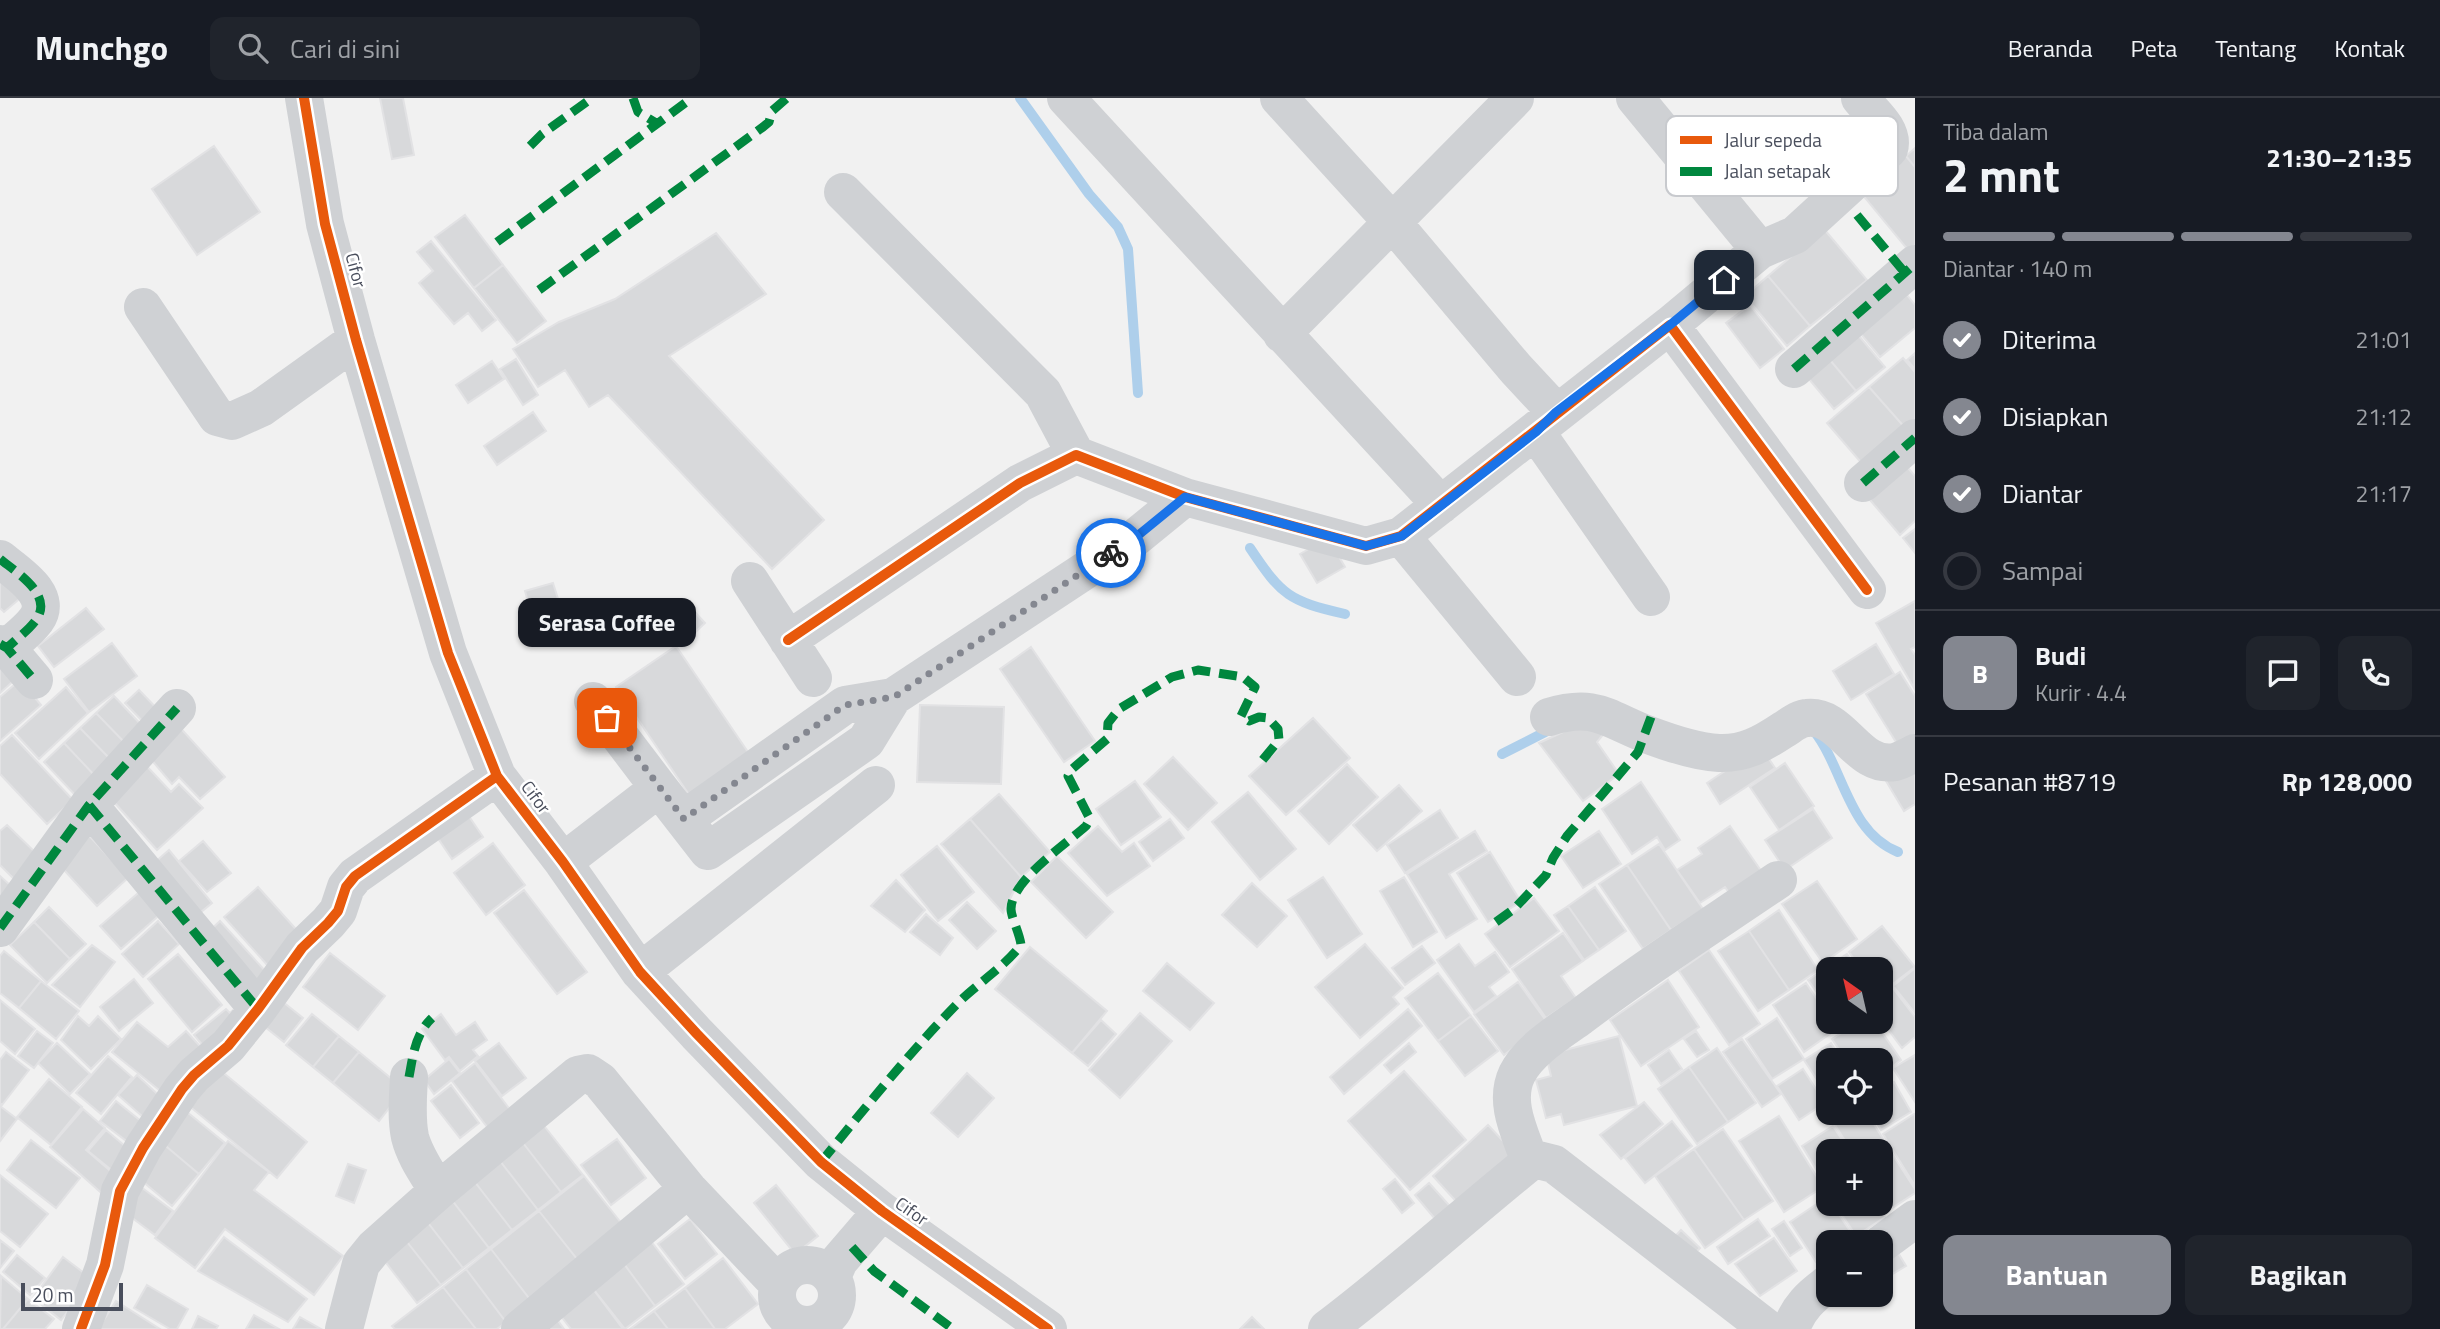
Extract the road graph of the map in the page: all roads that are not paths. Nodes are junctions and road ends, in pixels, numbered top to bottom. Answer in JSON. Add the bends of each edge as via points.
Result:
{"nodes":[{"id":1,"x":304,"y":98,"type":"edge"},
{"id":2,"x":1066,"y":98,"type":"edge"},
{"id":3,"x":1279,"y":98,"type":"edge"},
{"id":4,"x":1635,"y":98,"type":"edge"},
{"id":5,"x":1860,"y":98,"type":"edge"},
{"id":6,"x":1507,"y":101,"type":"edge"},
{"id":7,"x":1875,"y":116,"type":"edge"},
{"id":8,"x":1666,"y":136,"type":"edge"},
{"id":9,"x":843,"y":192,"type":"dead end"},
{"id":10,"x":1716,"y":196,"type":"edge"},
{"id":11,"x":1838,"y":196,"type":"edge"},
{"id":12,"x":1393,"y":223,"type":"junction"},
{"id":13,"x":1760,"y":250,"type":"junction"},
{"id":14,"x":1912,"y":274,"type":"edge"},
{"id":15,"x":143,"y":307,"type":"dead end"},
{"id":16,"x":1670,"y":325,"type":"junction"},
{"id":17,"x":1282,"y":334,"type":"junction"},
{"id":18,"x":356,"y":340,"type":"junction"},
{"id":19,"x":1794,"y":369,"type":"dead end"},
{"id":20,"x":1546,"y":422,"type":"junction"},
{"id":21,"x":1915,"y":438,"type":"edge"},
{"id":22,"x":1076,"y":455,"type":"junction"},
{"id":23,"x":1863,"y":483,"type":"dead end"},
{"id":24,"x":1185,"y":497,"type":"junction"},
{"id":25,"x":1441,"y":505,"type":"junction"},
{"id":26,"x":1402,"y":536,"type":"junction"},
{"id":27,"x":0,"y":559,"type":"edge"},
{"id":28,"x":750,"y":581,"type":"dead end"},
{"id":29,"x":1867,"y":590,"type":"dead end"},
{"id":30,"x":1651,"y":597,"type":"dead end"},
{"id":31,"x":788,"y":640,"type":"junction"},
{"id":32,"x":3,"y":646,"type":"edge"},
{"id":33,"x":1517,"y":677,"type":"dead end"},
{"id":34,"x":813,"y":678,"type":"dead end"},
{"id":35,"x":34,"y":680,"type":"dead end"},
{"id":36,"x":894,"y":697,"type":"junction"},
{"id":37,"x":593,"y":701,"type":"dead end"},
{"id":38,"x":177,"y":708,"type":"dead end"},
{"id":39,"x":1549,"y":717,"type":"dead end"},
{"id":40,"x":1915,"y":753,"type":"edge"},
{"id":41,"x":759,"y":766,"type":"junction"},
{"id":42,"x":497,"y":776,"type":"junction"},
{"id":43,"x":876,"y":785,"type":"dead end"},
{"id":44,"x":659,"y":788,"type":"junction"},
{"id":45,"x":784,"y":799,"type":"junction"},
{"id":46,"x":89,"y":805,"type":"junction"},
{"id":47,"x":684,"y":819,"type":"junction"},
{"id":48,"x":563,"y":862,"type":"junction"},
{"id":49,"x":1779,"y":880,"type":"dead end"},
{"id":50,"x":0,"y":928,"type":"edge"},
{"id":51,"x":640,"y":972,"type":"junction"},
{"id":52,"x":258,"y":1009,"type":"junction"},
{"id":53,"x":409,"y":1077,"type":"dead end"},
{"id":54,"x":1530,"y":1162,"type":"junction"},
{"id":55,"x":688,"y":1189,"type":"junction"},
{"id":56,"x":438,"y":1191,"type":"junction"},
{"id":57,"x":882,"y":1211,"type":"junction"},
{"id":58,"x":1915,"y":1219,"type":"edge"},
{"id":59,"x":1893,"y":1235,"type":"edge"},
{"id":60,"x":1816,"y":1292,"type":"edge"},
{"id":61,"x":835,"y":1298,"type":"edge"},
{"id":62,"x":778,"y":1303,"type":"edge"},
{"id":63,"x":81,"y":1329,"type":"edge"},
{"id":64,"x":344,"y":1329,"type":"edge"},
{"id":65,"x":520,"y":1329,"type":"edge"},
{"id":66,"x":1048,"y":1329,"type":"edge"},
{"id":67,"x":1327,"y":1329,"type":"edge"},
{"id":68,"x":1768,"y":1329,"type":"edge"},
{"id":69,"x":1791,"y":1329,"type":"edge"}],
"edges":[{"from":1,"to":18,"type":"street","name":"Cifor","via":[[326,224]]},
{"from":2,"to":17,"type":"street"},
{"from":3,"to":12,"type":"street"},
{"from":4,"to":8,"type":"street"},
{"from":5,"to":7,"type":"street"},
{"from":6,"to":12,"type":"street"},
{"from":9,"to":22,"type":"street","via":[[1043,393]]},
{"from":10,"to":13,"type":"street"},
{"from":11,"to":13,"type":"street","via":[[1795,235]]},
{"from":12,"to":17,"type":"street"},
{"from":12,"to":20,"type":"street","via":[[1516,369]]},
{"from":13,"to":16,"type":"street"},
{"from":14,"to":19,"type":"street"},
{"from":15,"to":18,"type":"street","via":[[217,417],[232,421],[261,408]]},
{"from":16,"to":20,"type":"street"},
{"from":16,"to":29,"type":"street"},
{"from":17,"to":25,"type":"street"},
{"from":18,"to":42,"type":"street","name":"Cifor","via":[[448,653]]},
{"from":20,"to":25,"type":"street"},
{"from":20,"to":30,"type":"street"},
{"from":21,"to":23,"type":"street"},
{"from":22,"to":24,"type":"street"},
{"from":22,"to":31,"type":"street","via":[[1020,483]]},
{"from":24,"to":26,"type":"street","via":[[1366,546]]},
{"from":24,"to":36,"type":"street","via":[[1136,537]]},
{"from":25,"to":26,"type":"street"},
{"from":26,"to":33,"type":"street"},
{"from":27,"to":32,"type":"street","via":[[31,585],[41,611],[35,622]]},
{"from":28,"to":31,"type":"street"},
{"from":31,"to":34,"type":"street"},
{"from":32,"to":35,"type":"street"},
{"from":36,"to":41,"type":"street","via":[[845,705]]},
{"from":36,"to":45,"type":"street","via":[[866,741]]},
{"from":37,"to":44,"type":"street"},
{"from":38,"to":46,"type":"street"},
{"from":39,"to":40,"type":"street","via":[[1577,710],[1609,716],[1646,734],[1717,753],[1752,749],[1806,718],[1835,727],[1864,754],[1881,761],[1895,762]]},
{"from":41,"to":45,"type":"street"},
{"from":41,"to":47,"type":"street"},
{"from":42,"to":48,"type":"street","name":"Cifor"},
{"from":42,"to":52,"type":"street","via":[[355,876],[338,911],[302,948]]},
{"from":43,"to":51,"type":"street"},
{"from":44,"to":47,"type":"street"},
{"from":44,"to":48,"type":"street"},
{"from":45,"to":47,"type":"street","via":[[708,851]]},
{"from":46,"to":50,"type":"street"},
{"from":46,"to":52,"type":"street"},
{"from":48,"to":51,"type":"street","name":"Cifor"},
{"from":49,"to":54,"type":"street","via":[[1630,979],[1532,1055],[1516,1075],[1513,1104]]},
{"from":51,"to":57,"type":"street","name":"Cifor","via":[[821,1162]]},
{"from":52,"to":63,"type":"street","via":[[228,1046],[182,1089],[120,1191],[105,1265]]},
{"from":53,"to":56,"type":"street","via":[[411,1137]]},
{"from":54,"to":67,"type":"street"},
{"from":54,"to":68,"type":"street","via":[[1554,1164]]},
{"from":55,"to":56,"type":"street","via":[[600,1081],[588,1073],[578,1075]]},
{"from":55,"to":62,"type":"street"},
{"from":55,"to":65,"type":"street"},
{"from":56,"to":64,"type":"street","via":[[361,1264]]},
{"from":57,"to":61,"type":"street"},
{"from":57,"to":66,"type":"street","name":"Cifor"},
{"from":58,"to":59,"type":"street"},
{"from":60,"to":69,"type":"street","via":[[1807,1299]]},
{"from":61,"to":62,"type":"street","via":[[821,1322],[810,1326],[800,1325]]},
{"from":61,"to":62,"type":"street","via":[[812,1265],[801,1265],[791,1269]]}]}
